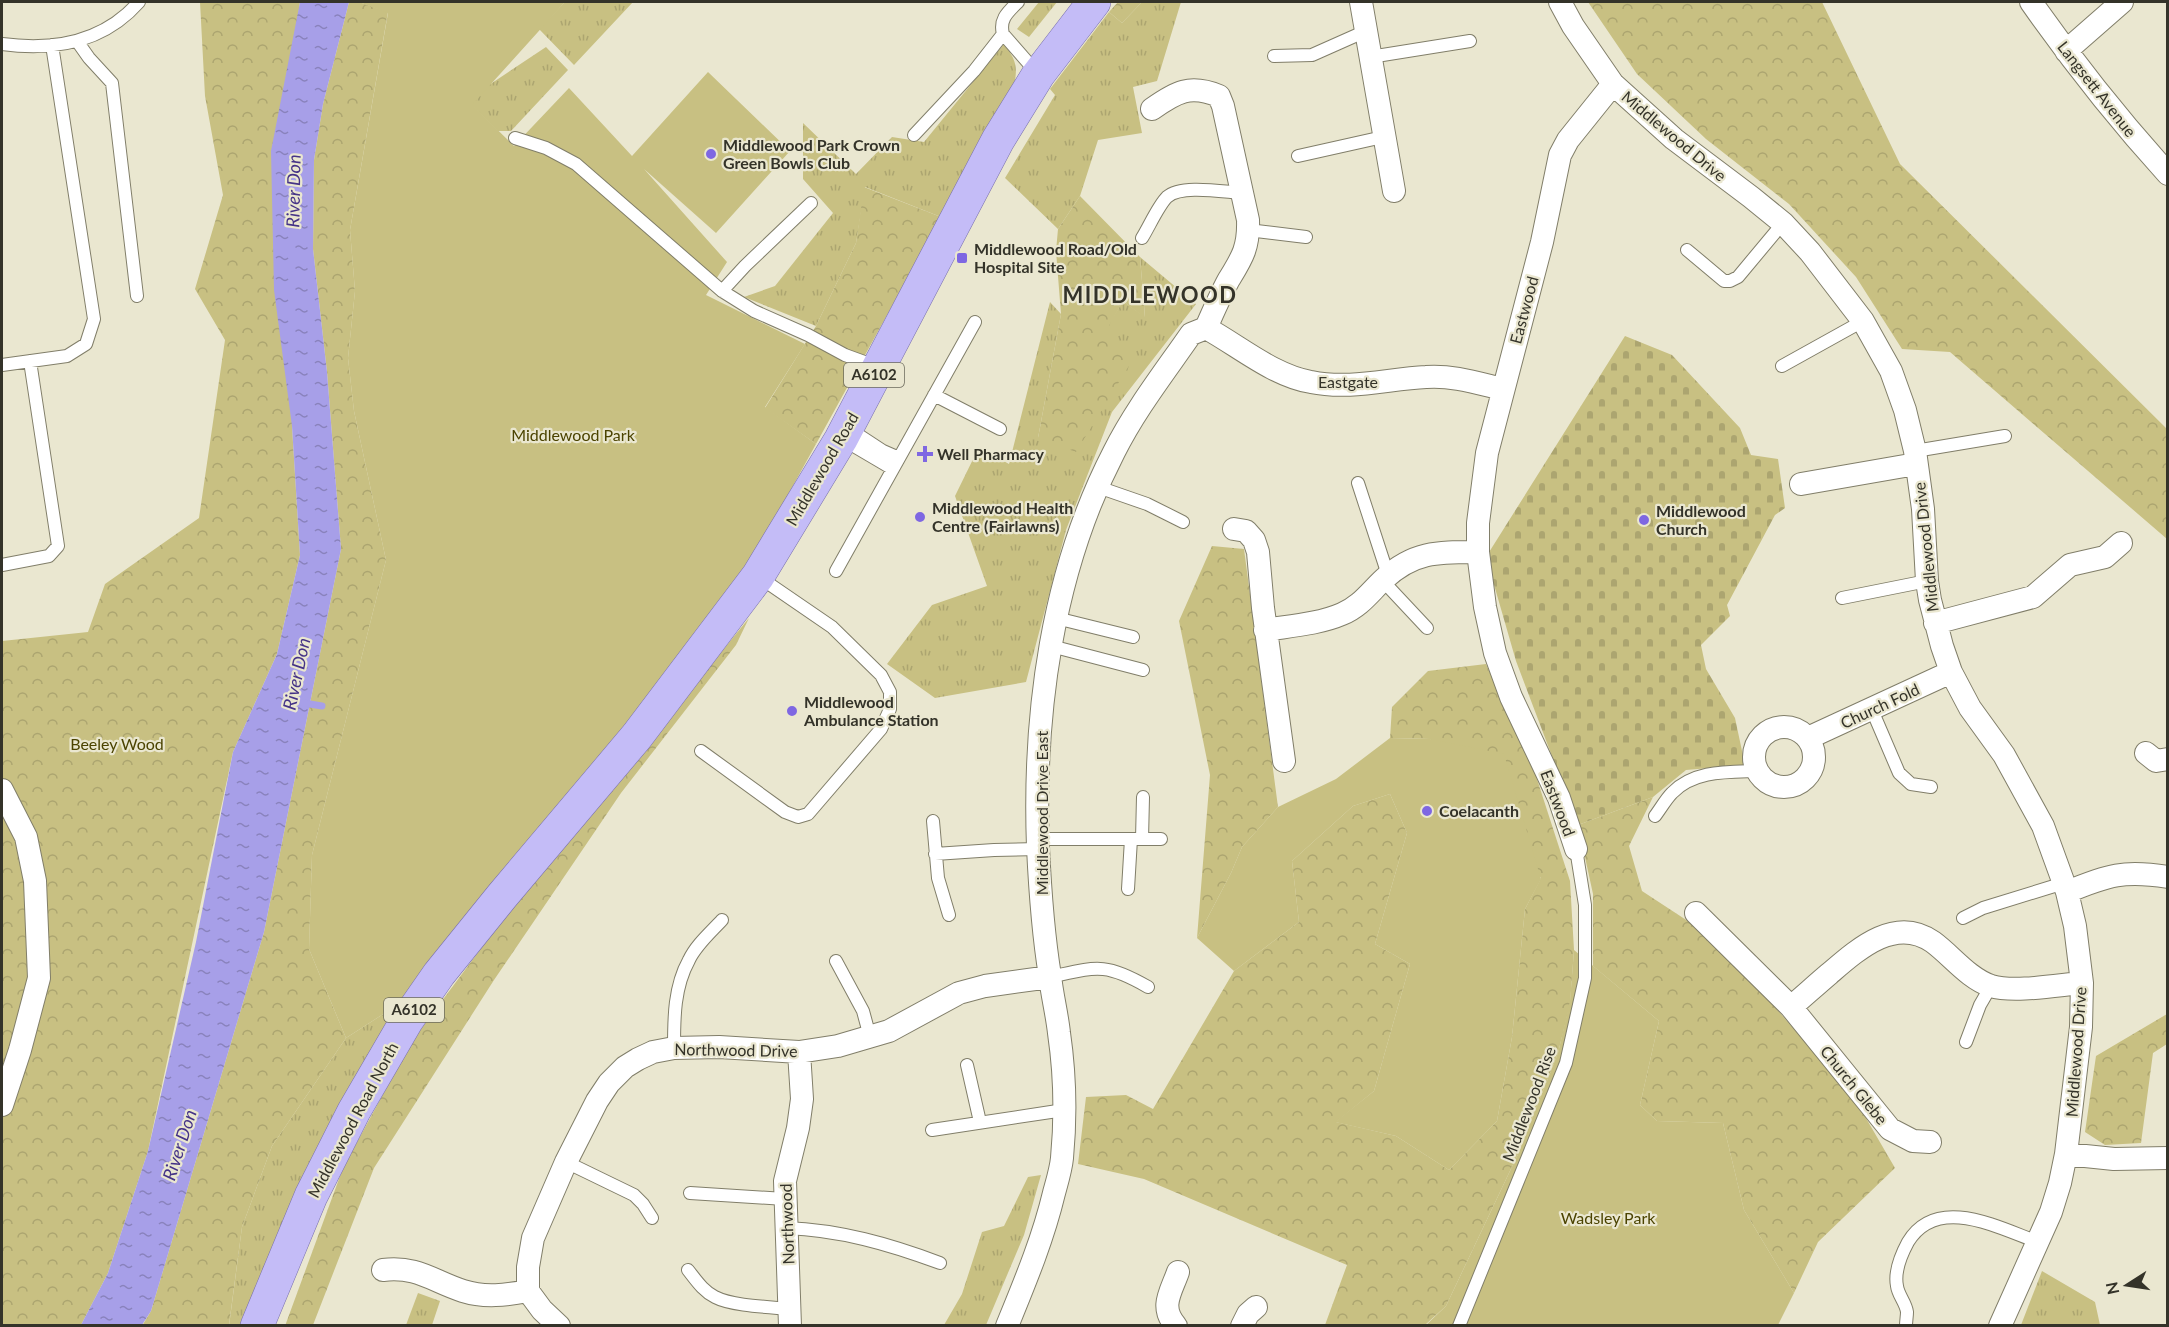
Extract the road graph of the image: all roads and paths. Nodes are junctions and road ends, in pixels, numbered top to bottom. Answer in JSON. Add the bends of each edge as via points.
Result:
{"nodes":[{"id":1,"x":139,"y":2,"type":"edge"},
{"id":2,"x":1018,"y":2,"type":"edge"},
{"id":3,"x":1094,"y":2,"type":"edge"},
{"id":4,"x":1361,"y":2,"type":"edge"},
{"id":5,"x":1560,"y":2,"type":"edge"},
{"id":6,"x":2031,"y":2,"type":"edge"},
{"id":7,"x":2122,"y":2,"type":"edge"},
{"id":8,"x":1366,"y":31,"type":"junction"},
{"id":9,"x":1004,"y":34,"type":"junction"},
{"id":10,"x":1470,"y":40,"type":"dead end"},
{"id":11,"x":77,"y":41,"type":"junction"},
{"id":12,"x":2,"y":44,"type":"edge"},
{"id":13,"x":52,"y":45,"type":"junction"},
{"id":14,"x":2066,"y":51,"type":"junction"},
{"id":15,"x":1274,"y":56,"type":"dead end"},
{"id":16,"x":1370,"y":57,"type":"junction"},
{"id":17,"x":1038,"y":75,"type":"junction"},
{"id":18,"x":1612,"y":84,"type":"junction"},
{"id":19,"x":1152,"y":109,"type":"dead end"},
{"id":20,"x":914,"y":135,"type":"dead end"},
{"id":21,"x":1383,"y":137,"type":"junction"},
{"id":22,"x":515,"y":138,"type":"dead end"},
{"id":23,"x":1298,"y":156,"type":"dead end"},
{"id":24,"x":2168,"y":174,"type":"edge"},
{"id":25,"x":1394,"y":191,"type":"dead end"},
{"id":26,"x":1242,"y":194,"type":"junction"},
{"id":27,"x":811,"y":203,"type":"dead end"},
{"id":28,"x":1783,"y":223,"type":"junction"},
{"id":29,"x":1248,"y":230,"type":"junction"},
{"id":30,"x":1306,"y":237,"type":"dead end"},
{"id":31,"x":1142,"y":238,"type":"dead end"},
{"id":32,"x":1687,"y":250,"type":"dead end"},
{"id":33,"x":723,"y":291,"type":"junction"},
{"id":34,"x":138,"y":296,"type":"dead end"},
{"id":35,"x":1863,"y":321,"type":"junction"},
{"id":36,"x":975,"y":322,"type":"dead end"},
{"id":37,"x":1206,"y":328,"type":"junction"},
{"id":38,"x":30,"y":361,"type":"junction"},
{"id":39,"x":2,"y":365,"type":"edge"},
{"id":40,"x":1782,"y":366,"type":"dead end"},
{"id":41,"x":878,"y":367,"type":"junction"},
{"id":42,"x":1502,"y":389,"type":"junction"},
{"id":43,"x":934,"y":395,"type":"junction"},
{"id":44,"x":1000,"y":429,"type":"dead end"},
{"id":45,"x":844,"y":433,"type":"junction"},
{"id":46,"x":2005,"y":436,"type":"dead end"},
{"id":47,"x":1916,"y":458,"type":"junction"},
{"id":48,"x":896,"y":464,"type":"junction"},
{"id":49,"x":1358,"y":483,"type":"dead end"},
{"id":50,"x":1801,"y":484,"type":"dead end"},
{"id":51,"x":1098,"y":487,"type":"junction"},
{"id":52,"x":1183,"y":522,"type":"dead end"},
{"id":53,"x":1234,"y":529,"type":"dead end"},
{"id":54,"x":2121,"y":543,"type":"dead end"},
{"id":55,"x":1478,"y":552,"type":"junction"},
{"id":56,"x":2,"y":565,"type":"edge"},
{"id":57,"x":836,"y":571,"type":"dead end"},
{"id":58,"x":758,"y":576,"type":"junction"},
{"id":59,"x":1385,"y":578,"type":"junction"},
{"id":60,"x":1927,"y":581,"type":"junction"},
{"id":61,"x":1842,"y":598,"type":"dead end"},
{"id":62,"x":1056,"y":618,"type":"junction"},
{"id":63,"x":1935,"y":623,"type":"junction"},
{"id":64,"x":1427,"y":628,"type":"dead end"},
{"id":65,"x":1265,"y":630,"type":"junction"},
{"id":66,"x":1133,"y":637,"type":"dead end"},
{"id":67,"x":1051,"y":646,"type":"junction"},
{"id":68,"x":1143,"y":669,"type":"dead end"},
{"id":69,"x":1952,"y":672,"type":"junction"},
{"id":70,"x":1872,"y":710,"type":"junction"},
{"id":71,"x":637,"y":736,"type":"joint"},
{"id":72,"x":1808,"y":738,"type":"junction"},
{"id":73,"x":701,"y":751,"type":"dead end"},
{"id":74,"x":1284,"y":761,"type":"dead end"},
{"id":75,"x":1757,"y":771,"type":"junction"},
{"id":76,"x":1932,"y":787,"type":"dead end"},
{"id":77,"x":2,"y":790,"type":"edge"},
{"id":78,"x":1143,"y":797,"type":"dead end"},
{"id":79,"x":1655,"y":816,"type":"dead end"},
{"id":80,"x":933,"y":821,"type":"dead end"},
{"id":81,"x":1136,"y":839,"type":"junction"},
{"id":82,"x":1161,"y":839,"type":"dead end"},
{"id":83,"x":1038,"y":844,"type":"junction"},
{"id":84,"x":1576,"y":849,"type":"joint"},
{"id":85,"x":936,"y":854,"type":"junction"},
{"id":86,"x":2168,"y":877,"type":"edge"},
{"id":87,"x":2066,"y":887,"type":"junction"},
{"id":88,"x":1128,"y":889,"type":"dead end"},
{"id":89,"x":1696,"y":913,"type":"dead end"},
{"id":90,"x":949,"y":915,"type":"dead end"},
{"id":91,"x":1963,"y":918,"type":"dead end"},
{"id":92,"x":722,"y":920,"type":"dead end"},
{"id":93,"x":837,"y":961,"type":"dead end"},
{"id":94,"x":1050,"y":977,"type":"junction"},
{"id":95,"x":2082,"y":983,"type":"junction"},
{"id":96,"x":1991,"y":986,"type":"junction"},
{"id":97,"x":1148,"y":987,"type":"dead end"},
{"id":98,"x":1791,"y":1006,"type":"junction"},
{"id":99,"x":870,"y":1037,"type":"junction"},
{"id":100,"x":1966,"y":1042,"type":"dead end"},
{"id":101,"x":674,"y":1048,"type":"junction"},
{"id":102,"x":799,"y":1052,"type":"junction"},
{"id":103,"x":968,"y":1065,"type":"dead end"},
{"id":104,"x":2,"y":1105,"type":"edge"},
{"id":105,"x":1064,"y":1110,"type":"junction"},
{"id":106,"x":980,"y":1122,"type":"junction"},
{"id":107,"x":932,"y":1130,"type":"dead end"},
{"id":108,"x":1930,"y":1142,"type":"dead end"},
{"id":109,"x":2066,"y":1154,"type":"junction"},
{"id":110,"x":2168,"y":1158,"type":"edge"},
{"id":111,"x":566,"y":1162,"type":"junction"},
{"id":112,"x":690,"y":1193,"type":"dead end"},
{"id":113,"x":785,"y":1199,"type":"junction"},
{"id":114,"x":652,"y":1218,"type":"dead end"},
{"id":115,"x":786,"y":1228,"type":"junction"},
{"id":116,"x":2038,"y":1242,"type":"junction"},
{"id":117,"x":940,"y":1263,"type":"dead end"},
{"id":118,"x":383,"y":1270,"type":"dead end"},
{"id":119,"x":687,"y":1270,"type":"dead end"},
{"id":120,"x":1178,"y":1272,"type":"dead end"},
{"id":121,"x":528,"y":1291,"type":"junction"},
{"id":122,"x":1256,"y":1307,"type":"dead end"},
{"id":123,"x":790,"y":1317,"type":"edge"},
{"id":124,"x":257,"y":1326,"type":"edge"},
{"id":125,"x":559,"y":1326,"type":"edge"},
{"id":126,"x":1007,"y":1326,"type":"edge"},
{"id":127,"x":1176,"y":1326,"type":"edge"},
{"id":128,"x":1242,"y":1326,"type":"edge"},
{"id":129,"x":1460,"y":1326,"type":"edge"},
{"id":130,"x":1906,"y":1326,"type":"edge"},
{"id":131,"x":2000,"y":1326,"type":"edge"}],
"edges":[{"from":1,"to":11,"type":"lane","via":[[98,35]]},
{"from":2,"to":9,"type":"lane","via":[[1004,17]]},
{"from":3,"to":17,"type":"main road","name":"Middlewood Road","number":"A6102"},
{"from":4,"to":8,"type":"street"},
{"from":5,"to":18,"type":"street","name":"Middlewood Drive"},
{"from":6,"to":14,"type":"street","name":"Langsett Avenue"},
{"from":7,"to":14,"type":"street"},
{"from":8,"to":15,"type":"lane","via":[[1312,55]]},
{"from":8,"to":16,"type":"street"},
{"from":9,"to":17,"type":"lane"},
{"from":9,"to":20,"type":"lane"},
{"from":10,"to":16,"type":"lane"},
{"from":11,"to":13,"type":"lane"},
{"from":11,"to":34,"type":"lane","via":[[112,83]]},
{"from":12,"to":13,"type":"lane"},
{"from":13,"to":38,"type":"lane","via":[[94,319],[86,344],[67,356]]},
{"from":14,"to":24,"type":"street","name":"Langsett Avenue","via":[[2123,125]]},
{"from":16,"to":21,"type":"street"},
{"from":17,"to":41,"type":"main road","name":"Middlewood Road","number":"A6102","via":[[998,140]]},
{"from":18,"to":28,"type":"street","name":"Middlewood Drive","via":[[1674,139]]},
{"from":18,"to":42,"type":"street","name":"Eastwood","via":[[1560,155],[1542,242]]},
{"from":19,"to":26,"type":"street","name":"Middlewood Drive East","via":[[1171,95],[1187,90],[1205,90],[1218,96]]},
{"from":21,"to":23,"type":"lane"},
{"from":21,"to":25,"type":"street"},
{"from":22,"to":33,"type":"lane","via":[[576,164]]},
{"from":26,"to":29,"type":"street","name":"Middlewood Drive East"},
{"from":26,"to":31,"type":"lane","via":[[1178,191],[1168,197]]},
{"from":27,"to":33,"type":"lane"},
{"from":28,"to":32,"type":"lane","via":[[1738,277],[1730,281],[1724,281]]},
{"from":28,"to":35,"type":"street","name":"Middlewood Drive"},
{"from":29,"to":30,"type":"lane"},
{"from":29,"to":37,"type":"street","name":"Middlewood Drive East","via":[[1239,266]]},
{"from":33,"to":41,"type":"lane","via":[[754,311]]},
{"from":35,"to":40,"type":"lane"},
{"from":35,"to":47,"type":"street","name":"Middlewood Drive","via":[[1891,371]]},
{"from":36,"to":43,"type":"lane"},
{"from":37,"to":42,"type":"street","name":"Eastgate","via":[[1276,370],[1310,382],[1357,385],[1426,376]]},
{"from":37,"to":51,"type":"street","name":"Middlewood Drive East","via":[[1191,334],[1132,418]]},
{"from":38,"to":39,"type":"lane"},
{"from":38,"to":56,"type":"lane","via":[[58,546],[49,556]]},
{"from":41,"to":45,"type":"main road","name":"Middlewood Road","number":"A6102"},
{"from":42,"to":55,"type":"street","name":"Eastwood","via":[[1487,453]]},
{"from":43,"to":44,"type":"lane"},
{"from":43,"to":48,"type":"lane"},
{"from":45,"to":48,"type":"lane"},
{"from":45,"to":58,"type":"main road","name":"Middlewood Road","number":"A6102"},
{"from":46,"to":47,"type":"lane"},
{"from":47,"to":50,"type":"street"},
{"from":47,"to":60,"type":"street","name":"Middlewood Drive"},
{"from":48,"to":57,"type":"lane"},
{"from":49,"to":59,"type":"lane"},
{"from":51,"to":52,"type":"lane"},
{"from":51,"to":62,"type":"street","name":"Middlewood Drive East","via":[[1084,519]]},
{"from":53,"to":65,"type":"street","via":[[1246,531],[1258,552]]},
{"from":54,"to":63,"type":"street","via":[[2105,557],[2070,565],[2033,597]]},
{"from":55,"to":59,"type":"street","via":[[1421,555],[1401,564]]},
{"from":55,"to":84,"type":"street","name":"Eastwood","via":[[1495,653],[1511,697],[1559,798]]},
{"from":58,"to":71,"type":"main road","name":"Middlewood Road","number":"A6102"},
{"from":58,"to":73,"type":"lane","via":[[832,627],[881,675],[890,692],[890,709],[881,729],[808,814],[798,817],[785,812]]},
{"from":59,"to":64,"type":"lane"},
{"from":59,"to":65,"type":"street","via":[[1359,605],[1342,614]]},
{"from":60,"to":61,"type":"lane"},
{"from":60,"to":63,"type":"street","name":"Middlewood Drive"},
{"from":62,"to":66,"type":"lane"},
{"from":62,"to":67,"type":"street","name":"Middlewood Drive East"},
{"from":63,"to":69,"type":"street","name":"Middlewood Drive"},
{"from":65,"to":74,"type":"street"},
{"from":67,"to":68,"type":"lane"},
{"from":67,"to":83,"type":"street","name":"Middlewood Drive East","via":[[1038,769]]},
{"from":69,"to":70,"type":"street","name":"Church Fold"},
{"from":69,"to":87,"type":"street","name":"Middlewood Drive","via":[[1970,708],[2027,795]]},
{"from":70,"to":72,"type":"street","name":"Church Fold"},
{"from":70,"to":76,"type":"lane","via":[[1899,773],[1911,784]]},
{"from":71,"to":124,"type":"main road","name":"Middlewood Road North","number":"A6102","via":[[502,896],[407,1020],[354,1110],[311,1197]]},
{"from":72,"to":75,"type":"street","via":[[1792,728],[1766,732],[1753,753]]},
{"from":72,"to":75,"type":"street","via":[[1814,762],[1810,772],[1795,785],[1769,784]]},
{"from":75,"to":79,"type":"lane","via":[[1717,772],[1684,783],[1671,793]]},
{"from":77,"to":104,"type":"street","via":[[26,837],[35,881],[39,978]]},
{"from":78,"to":81,"type":"lane"},
{"from":80,"to":85,"type":"lane"},
{"from":81,"to":82,"type":"lane"},
{"from":81,"to":83,"type":"lane"},
{"from":81,"to":88,"type":"lane"},
{"from":83,"to":85,"type":"lane"},
{"from":83,"to":94,"type":"street","name":"Middlewood Drive East"},
{"from":84,"to":129,"type":"lane","name":"Middlewood Rise","via":[[1585,905],[1585,978],[1566,1063]]},
{"from":85,"to":90,"type":"lane","via":[[938,878]]},
{"from":86,"to":87,"type":"street","via":[[2115,875]]},
{"from":87,"to":91,"type":"lane","via":[[1983,908]]},
{"from":87,"to":95,"type":"street","name":"Middlewood Drive"},
{"from":89,"to":98,"type":"street","name":"Church Glebe"},
{"from":92,"to":101,"type":"lane","via":[[699,944],[682,976],[674,1018]]},
{"from":93,"to":99,"type":"lane","via":[[863,1011]]},
{"from":94,"to":97,"type":"lane","via":[[1108,968]]},
{"from":94,"to":99,"type":"street","name":"Northwood Drive","via":[[959,993],[904,1024]]},
{"from":94,"to":105,"type":"street","name":"Middlewood Drive East","via":[[1060,1034]]},
{"from":95,"to":96,"type":"street"},
{"from":95,"to":109,"type":"street","name":"Middlewood Drive","via":[[2081,1027]]},
{"from":96,"to":98,"type":"street","via":[[1975,978],[1931,941],[1900,933],[1882,935],[1860,947]]},
{"from":96,"to":100,"type":"lane"},
{"from":98,"to":108,"type":"street","name":"Church Glebe","via":[[1890,1129],[1913,1141]]},
{"from":99,"to":102,"type":"street","name":"Northwood Drive"},
{"from":101,"to":102,"type":"street","name":"Northwood Drive"},
{"from":101,"to":111,"type":"street","name":"Northwood Drive","via":[[638,1059],[609,1083]]},
{"from":102,"to":113,"type":"street","name":"Northwood","via":[[802,1099],[785,1181]]},
{"from":103,"to":106,"type":"lane"},
{"from":105,"to":106,"type":"lane"},
{"from":105,"to":126,"type":"street","name":"Middlewood Drive East","via":[[1062,1161],[1046,1225]]},
{"from":106,"to":107,"type":"lane"},
{"from":109,"to":110,"type":"street","via":[[2114,1159]]},
{"from":109,"to":116,"type":"street","name":"Middlewood Drive","via":[[2060,1183]]},
{"from":111,"to":114,"type":"lane","via":[[634,1195]]},
{"from":111,"to":121,"type":"street","name":"Northwood Drive","via":[[533,1238]]},
{"from":112,"to":113,"type":"lane"},
{"from":113,"to":115,"type":"street","name":"Northwood"},
{"from":115,"to":117,"type":"lane","via":[[848,1234]]},
{"from":115,"to":123,"type":"street","name":"Northwood"},
{"from":116,"to":130,"type":"lane","via":[[1976,1219],[1948,1216],[1928,1223],[1911,1238],[1899,1257],[1896,1286],[1907,1310]]},
{"from":116,"to":131,"type":"street","name":"Middlewood Drive"},
{"from":118,"to":121,"type":"street","via":[[415,1270],[464,1292],[487,1296]]},
{"from":119,"to":123,"type":"lane","via":[[713,1296]]},
{"from":120,"to":127,"type":"street","via":[[1166,1304],[1167,1317]]},
{"from":121,"to":125,"type":"street"},
{"from":122,"to":128,"type":"street"}]}
